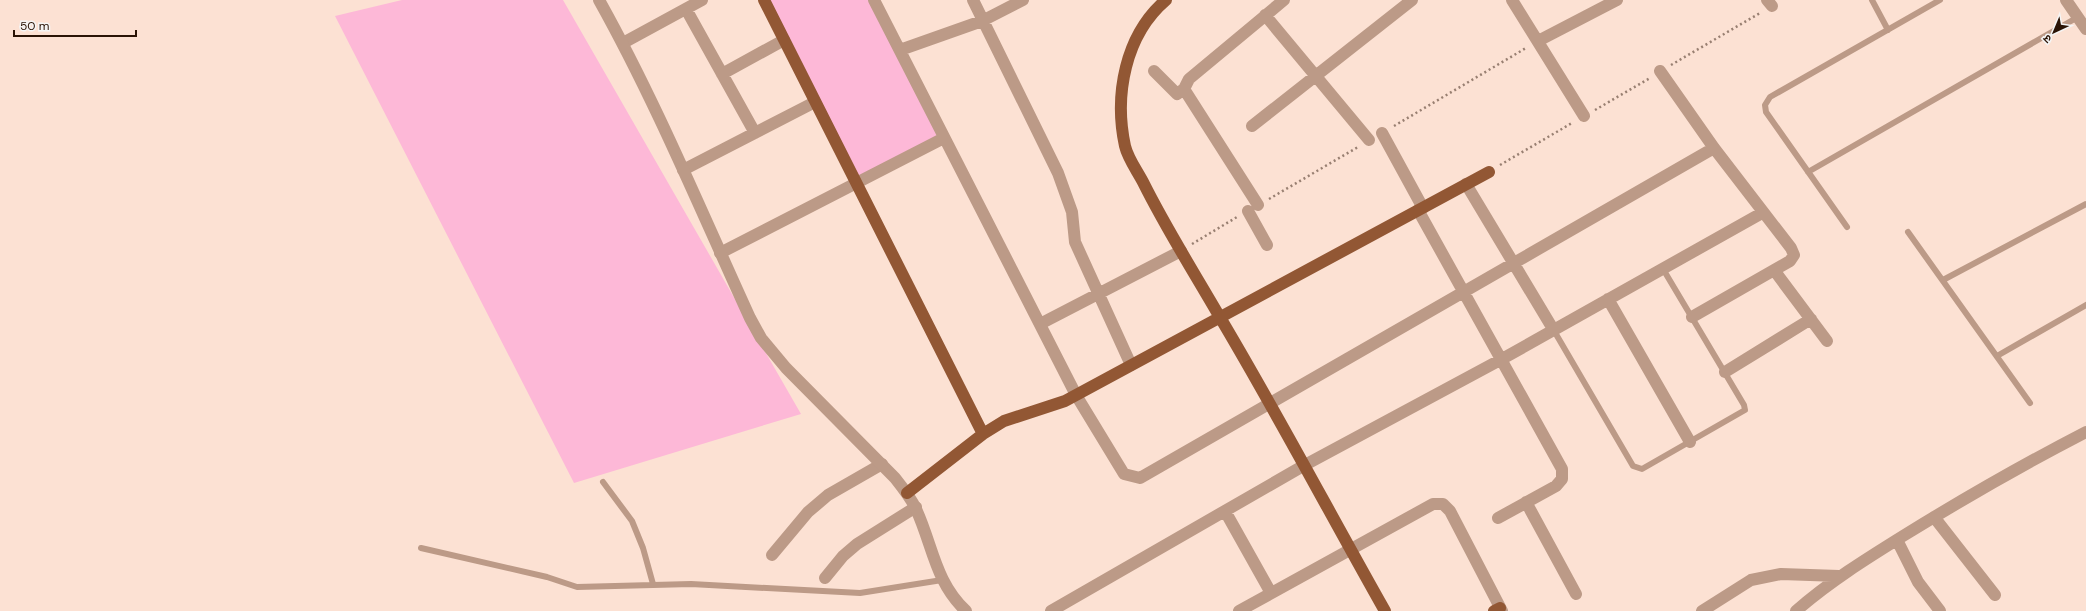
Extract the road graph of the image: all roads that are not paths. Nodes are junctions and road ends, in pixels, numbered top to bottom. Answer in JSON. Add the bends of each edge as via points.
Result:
{"nodes":[{"id":1,"x":599,"y":0,"type":"edge"},
{"id":2,"x":702,"y":0,"type":"edge"},
{"id":3,"x":764,"y":0,"type":"edge"},
{"id":4,"x":874,"y":0,"type":"edge"},
{"id":5,"x":973,"y":0,"type":"edge"},
{"id":6,"x":1023,"y":0,"type":"edge"},
{"id":7,"x":1166,"y":0,"type":"edge"},
{"id":8,"x":1284,"y":0,"type":"edge"},
{"id":9,"x":1412,"y":0,"type":"edge"},
{"id":10,"x":1512,"y":0,"type":"edge"},
{"id":11,"x":1617,"y":0,"type":"edge"},
{"id":12,"x":1872,"y":0,"type":"edge"},
{"id":13,"x":1940,"y":0,"type":"edge"},
{"id":14,"x":2066,"y":0,"type":"edge"},
{"id":15,"x":686,"y":9,"type":"junction"},
{"id":16,"x":1265,"y":16,"type":"junction"},
{"id":17,"x":2078,"y":17,"type":"junction"},
{"id":18,"x":982,"y":21,"type":"junction"},
{"id":19,"x":2086,"y":28,"type":"edge"},
{"id":20,"x":1888,"y":30,"type":"junction"},
{"id":21,"x":784,"y":40,"type":"junction"},
{"id":22,"x":1538,"y":41,"type":"junction"},
{"id":23,"x":623,"y":43,"type":"junction"},
{"id":24,"x":900,"y":50,"type":"junction"},
{"id":25,"x":1154,"y":71,"type":"dead end"},
{"id":26,"x":1660,"y":71,"type":"road end"},
{"id":27,"x":722,"y":74,"type":"junction"},
{"id":28,"x":1317,"y":76,"type":"junction"},
{"id":29,"x":1184,"y":89,"type":"junction"},
{"id":30,"x":815,"y":102,"type":"junction"},
{"id":31,"x":1584,"y":116,"type":"road end"},
{"id":32,"x":1252,"y":126,"type":"dead end"},
{"id":33,"x":756,"y":133,"type":"junction"},
{"id":34,"x":1382,"y":133,"type":"dead end"},
{"id":35,"x":944,"y":138,"type":"junction"},
{"id":36,"x":1369,"y":140,"type":"dead end"},
{"id":37,"x":1714,"y":148,"type":"junction"},
{"id":38,"x":683,"y":170,"type":"junction"},
{"id":39,"x":1488,"y":172,"type":"road end"},
{"id":40,"x":1808,"y":172,"type":"junction"},
{"id":41,"x":856,"y":183,"type":"junction"},
{"id":42,"x":1466,"y":184,"type":"junction"},
{"id":43,"x":2086,"y":204,"type":"edge"},
{"id":44,"x":1420,"y":209,"type":"junction"},
{"id":45,"x":1762,"y":213,"type":"junction"},
{"id":46,"x":1847,"y":227,"type":"dead end"},
{"id":47,"x":1908,"y":232,"type":"dead end"},
{"id":48,"x":1267,"y":245,"type":"dead end"},
{"id":49,"x":1181,"y":250,"type":"junction"},
{"id":50,"x":720,"y":253,"type":"junction"},
{"id":51,"x":1514,"y":264,"type":"junction"},
{"id":52,"x":1663,"y":268,"type":"junction"},
{"id":53,"x":1774,"y":270,"type":"junction"},
{"id":54,"x":1943,"y":280,"type":"junction"},
{"id":55,"x":1464,"y":292,"type":"junction"},
{"id":56,"x":1097,"y":294,"type":"junction"},
{"id":57,"x":1608,"y":299,"type":"junction"},
{"id":58,"x":2086,"y":305,"type":"edge"},
{"id":59,"x":1220,"y":317,"type":"junction"},
{"id":60,"x":1692,"y":317,"type":"junction"},
{"id":61,"x":1811,"y":319,"type":"junction"},
{"id":62,"x":1040,"y":324,"type":"junction"},
{"id":63,"x":1553,"y":329,"type":"junction"},
{"id":64,"x":1827,"y":341,"type":"dead end"},
{"id":65,"x":1997,"y":356,"type":"junction"},
{"id":66,"x":1502,"y":359,"type":"junction"},
{"id":67,"x":1131,"y":365,"type":"junction"},
{"id":68,"x":1724,"y":372,"type":"junction"},
{"id":69,"x":1076,"y":395,"type":"junction"},
{"id":70,"x":2030,"y":404,"type":"dead end"},
{"id":71,"x":1269,"y":405,"type":"junction"},
{"id":72,"x":2086,"y":432,"type":"edge"},
{"id":73,"x":983,"y":434,"type":"junction"},
{"id":74,"x":1690,"y":442,"type":"junction"},
{"id":75,"x":882,"y":464,"type":"junction"},
{"id":76,"x":1303,"y":466,"type":"junction"},
{"id":77,"x":603,"y":482,"type":"dead end"},
{"id":78,"x":907,"y":493,"type":"junction"},
{"id":79,"x":1526,"y":502,"type":"junction"},
{"id":80,"x":916,"y":507,"type":"junction"},
{"id":81,"x":1224,"y":511,"type":"junction"},
{"id":82,"x":1934,"y":517,"type":"junction"},
{"id":83,"x":1498,"y":518,"type":"dead end"},
{"id":84,"x":1897,"y":540,"type":"junction"},
{"id":85,"x":421,"y":548,"type":"dead end"},
{"id":86,"x":1350,"y":548,"type":"junction"},
{"id":87,"x":772,"y":555,"type":"dead end"},
{"id":88,"x":1839,"y":576,"type":"junction"},
{"id":89,"x":825,"y":578,"type":"dead end"},
{"id":90,"x":942,"y":580,"type":"junction"},
{"id":91,"x":653,"y":584,"type":"junction"},
{"id":92,"x":1271,"y":593,"type":"junction"},
{"id":93,"x":1576,"y":594,"type":"dead end"},
{"id":94,"x":1995,"y":595,"type":"dead end"},
{"id":95,"x":1810,"y":607,"type":"edge"},
{"id":96,"x":1498,"y":610,"type":"edge"},
{"id":97,"x":966,"y":611,"type":"edge"},
{"id":98,"x":1051,"y":611,"type":"edge"},
{"id":99,"x":1239,"y":611,"type":"edge"},
{"id":100,"x":1385,"y":611,"type":"edge"},
{"id":101,"x":1702,"y":611,"type":"edge"},
{"id":102,"x":1796,"y":611,"type":"edge"},
{"id":103,"x":1940,"y":611,"type":"edge"}],
"edges":[{"from":1,"to":23,"type":"street"},
{"from":2,"to":15,"type":"street"},
{"from":3,"to":21,"type":"main road"},
{"from":4,"to":24,"type":"street"},
{"from":5,"to":18,"type":"street"},
{"from":6,"to":18,"type":"street"},
{"from":7,"to":49,"type":"main road","via":[[1139,31],[1124,72],[1120,116],[1126,148],[1156,209]]},
{"from":8,"to":16,"type":"street"},
{"from":9,"to":28,"type":"street"},
{"from":10,"to":22,"type":"street"},
{"from":11,"to":22,"type":"street"},
{"from":12,"to":20,"type":"lane"},
{"from":13,"to":20,"type":"lane"},
{"from":14,"to":17,"type":"street"},
{"from":15,"to":23,"type":"street"},
{"from":15,"to":27,"type":"street"},
{"from":16,"to":28,"type":"street"},
{"from":16,"to":29,"type":"street","via":[[1189,79]]},
{"from":17,"to":19,"type":"street"},
{"from":17,"to":40,"type":"lane"},
{"from":18,"to":24,"type":"street"},
{"from":18,"to":56,"type":"street","via":[[1058,173],[1072,212],[1075,242]]},
{"from":20,"to":40,"type":"lane","via":[[1770,97],[1765,105],[1766,112]]},
{"from":21,"to":27,"type":"street"},
{"from":21,"to":30,"type":"main road"},
{"from":22,"to":31,"type":"street"},
{"from":23,"to":38,"type":"street"},
{"from":24,"to":35,"type":"street"},
{"from":25,"to":29,"type":"street","via":[[1177,94]]},
{"from":26,"to":37,"type":"street"},
{"from":27,"to":33,"type":"street"},
{"from":28,"to":32,"type":"street"},
{"from":28,"to":36,"type":"street"},
{"from":29,"to":48,"type":"street","via":[[1253,208]]},
{"from":30,"to":33,"type":"street"},
{"from":30,"to":41,"type":"main road"},
{"from":33,"to":38,"type":"street"},
{"from":34,"to":44,"type":"street"},
{"from":35,"to":41,"type":"street"},
{"from":35,"to":62,"type":"street"},
{"from":37,"to":45,"type":"street"},
{"from":37,"to":51,"type":"street"},
{"from":38,"to":50,"type":"street"},
{"from":39,"to":42,"type":"main road"},
{"from":40,"to":46,"type":"lane"},
{"from":41,"to":50,"type":"street"},
{"from":41,"to":73,"type":"main road"},
{"from":42,"to":44,"type":"main road"},
{"from":42,"to":51,"type":"street"},
{"from":43,"to":54,"type":"lane"},
{"from":44,"to":55,"type":"street"},
{"from":44,"to":59,"type":"main road"},
{"from":45,"to":52,"type":"street"},
{"from":45,"to":53,"type":"street","via":[[1791,248],[1794,256]]},
{"from":47,"to":54,"type":"lane"},
{"from":49,"to":56,"type":"street"},
{"from":49,"to":59,"type":"main road"},
{"from":50,"to":75,"type":"street","via":[[750,318],[765,343],[786,368]]},
{"from":51,"to":55,"type":"street"},
{"from":51,"to":63,"type":"street"},
{"from":52,"to":57,"type":"street"},
{"from":52,"to":60,"type":"lane"},
{"from":53,"to":60,"type":"street"},
{"from":53,"to":61,"type":"street"},
{"from":54,"to":65,"type":"lane"},
{"from":55,"to":66,"type":"street"},
{"from":55,"to":71,"type":"street"},
{"from":56,"to":62,"type":"street"},
{"from":56,"to":67,"type":"street"},
{"from":57,"to":63,"type":"street"},
{"from":57,"to":74,"type":"street"},
{"from":58,"to":65,"type":"lane"},
{"from":59,"to":67,"type":"main road"},
{"from":59,"to":71,"type":"main road"},
{"from":60,"to":68,"type":"lane"},
{"from":61,"to":64,"type":"street"},
{"from":61,"to":68,"type":"street"},
{"from":62,"to":69,"type":"street"},
{"from":63,"to":66,"type":"street"},
{"from":63,"to":74,"type":"lane","via":[[1633,466],[1642,469]]},
{"from":65,"to":70,"type":"lane"},
{"from":66,"to":76,"type":"street"},
{"from":66,"to":79,"type":"street","via":[[1562,469],[1562,480],[1556,486]]},
{"from":67,"to":69,"type":"main road"},
{"from":68,"to":74,"type":"lane","via":[[1745,410]]},
{"from":69,"to":71,"type":"street","via":[[1124,474],[1140,478]]},
{"from":69,"to":73,"type":"main road","via":[[1052,407],[1017,416]]},
{"from":71,"to":76,"type":"main road"},
{"from":72,"to":82,"type":"street","via":[[2005,474]]},
{"from":73,"to":78,"type":"main road"},
{"from":75,"to":78,"type":"street"},
{"from":75,"to":87,"type":"street","via":[[828,495],[808,512]]},
{"from":76,"to":81,"type":"street"},
{"from":76,"to":86,"type":"main road"},
{"from":77,"to":91,"type":"lane","via":[[632,521]]},
{"from":78,"to":80,"type":"street"},
{"from":79,"to":83,"type":"street"},
{"from":79,"to":93,"type":"street"},
{"from":80,"to":89,"type":"street","via":[[857,544]]},
{"from":80,"to":90,"type":"street"},
{"from":81,"to":92,"type":"street"},
{"from":81,"to":98,"type":"street"},
{"from":82,"to":84,"type":"street"},
{"from":82,"to":94,"type":"street"},
{"from":84,"to":88,"type":"street"},
{"from":84,"to":103,"type":"street","via":[[1918,582]]},
{"from":85,"to":91,"type":"lane","via":[[547,577],[578,587]]},
{"from":86,"to":92,"type":"street"},
{"from":86,"to":96,"type":"street","via":[[1432,504],[1443,504],[1450,511]]},
{"from":86,"to":100,"type":"main road"},
{"from":88,"to":95,"type":"street"},
{"from":88,"to":101,"type":"street","via":[[1781,574],[1751,580]]},
{"from":90,"to":91,"type":"lane","via":[[860,593]]},
{"from":90,"to":97,"type":"street"},
{"from":92,"to":99,"type":"street"},
{"from":95,"to":102,"type":"street"}]}
